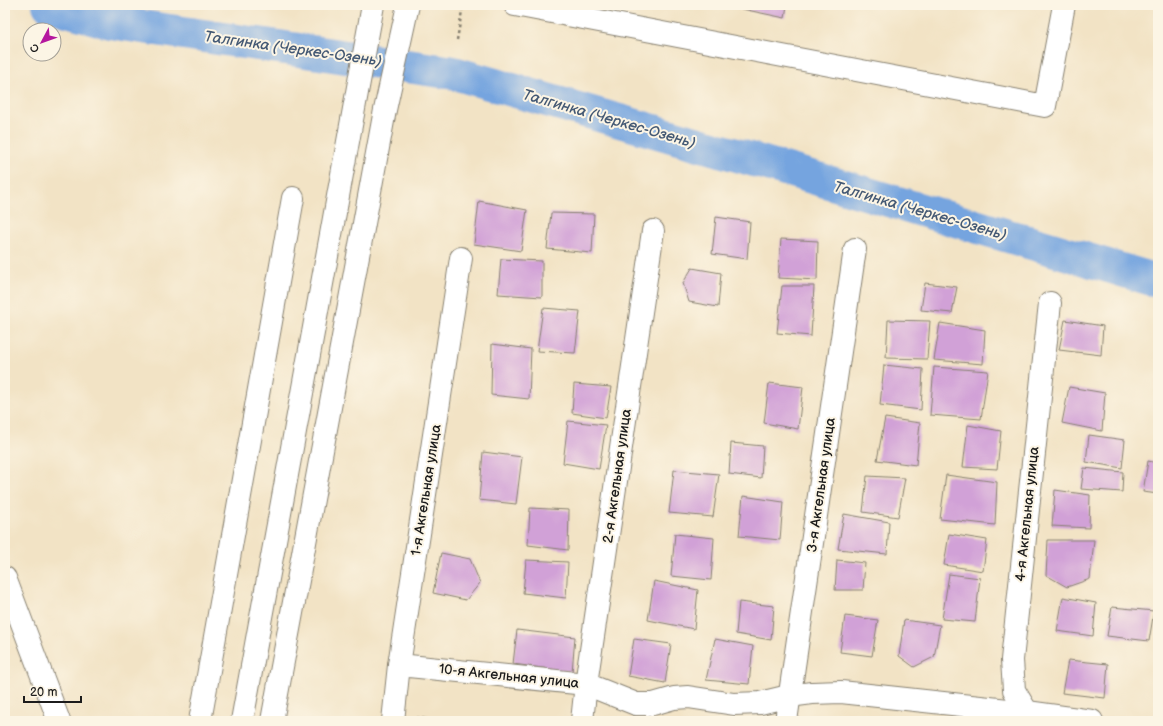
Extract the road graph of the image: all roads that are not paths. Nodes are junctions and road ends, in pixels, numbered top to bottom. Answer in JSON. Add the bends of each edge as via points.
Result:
{"nodes":[{"id":1,"x":408,"y":5,"type":"edge"},
{"id":2,"x":515,"y":5,"type":"edge"},
{"id":3,"x":1064,"y":5,"type":"edge"},
{"id":4,"x":371,"y":15,"type":"edge"},
{"id":5,"x":293,"y":198,"type":"dead end"},
{"id":6,"x":653,"y":231,"type":"dead end"},
{"id":7,"x":856,"y":249,"type":"dead end"},
{"id":8,"x":461,"y":258,"type":"dead end"},
{"id":9,"x":1050,"y":304,"type":"dead end"},
{"id":10,"x":5,"y":578,"type":"edge"},
{"id":11,"x":399,"y":665,"type":"junction"},
{"id":12,"x":586,"y":684,"type":"junction"},
{"id":13,"x":789,"y":696,"type":"junction"},
{"id":14,"x":1027,"y":717,"type":"edge"},
{"id":15,"x":59,"y":721,"type":"edge"},
{"id":16,"x":200,"y":721,"type":"edge"},
{"id":17,"x":242,"y":721,"type":"edge"},
{"id":18,"x":272,"y":721,"type":"edge"},
{"id":19,"x":393,"y":721,"type":"edge"},
{"id":20,"x":582,"y":721,"type":"edge"},
{"id":21,"x":786,"y":721,"type":"edge"},
{"id":22,"x":1092,"y":721,"type":"edge"}],
"edges":[{"from":1,"to":18,"type":"street","via":[[385,110]]},
{"from":2,"to":3,"type":"street","via":[[1045,106]]},
{"from":4,"to":17,"type":"street"},
{"from":5,"to":16,"type":"street"},
{"from":6,"to":12,"type":"street","name":"2-я Акгельная улица"},
{"from":7,"to":13,"type":"street","name":"3-я Акгельная улица"},
{"from":8,"to":11,"type":"street","name":"1-я Акгельная улица"},
{"from":9,"to":14,"type":"street","name":"4-я Акгельная улица","via":[[1012,660],[1014,690]]},
{"from":10,"to":15,"type":"street"},
{"from":11,"to":12,"type":"street","name":"10-я Акгельная улица"},
{"from":11,"to":19,"type":"street","name":"1-я Акгельная улица"},
{"from":12,"to":13,"type":"street","name":"10-я Акгельная улица","via":[[636,704],[653,704],[688,697],[734,704],[760,703]]},
{"from":12,"to":20,"type":"street","name":"2-я Акгельная улица"},
{"from":13,"to":14,"type":"street","name":"10-я Акгельная улица","via":[[841,692]]},
{"from":13,"to":21,"type":"street","name":"3-я Акгельная улица"},
{"from":14,"to":22,"type":"street","name":"10-я Акгельная улица"}]}
